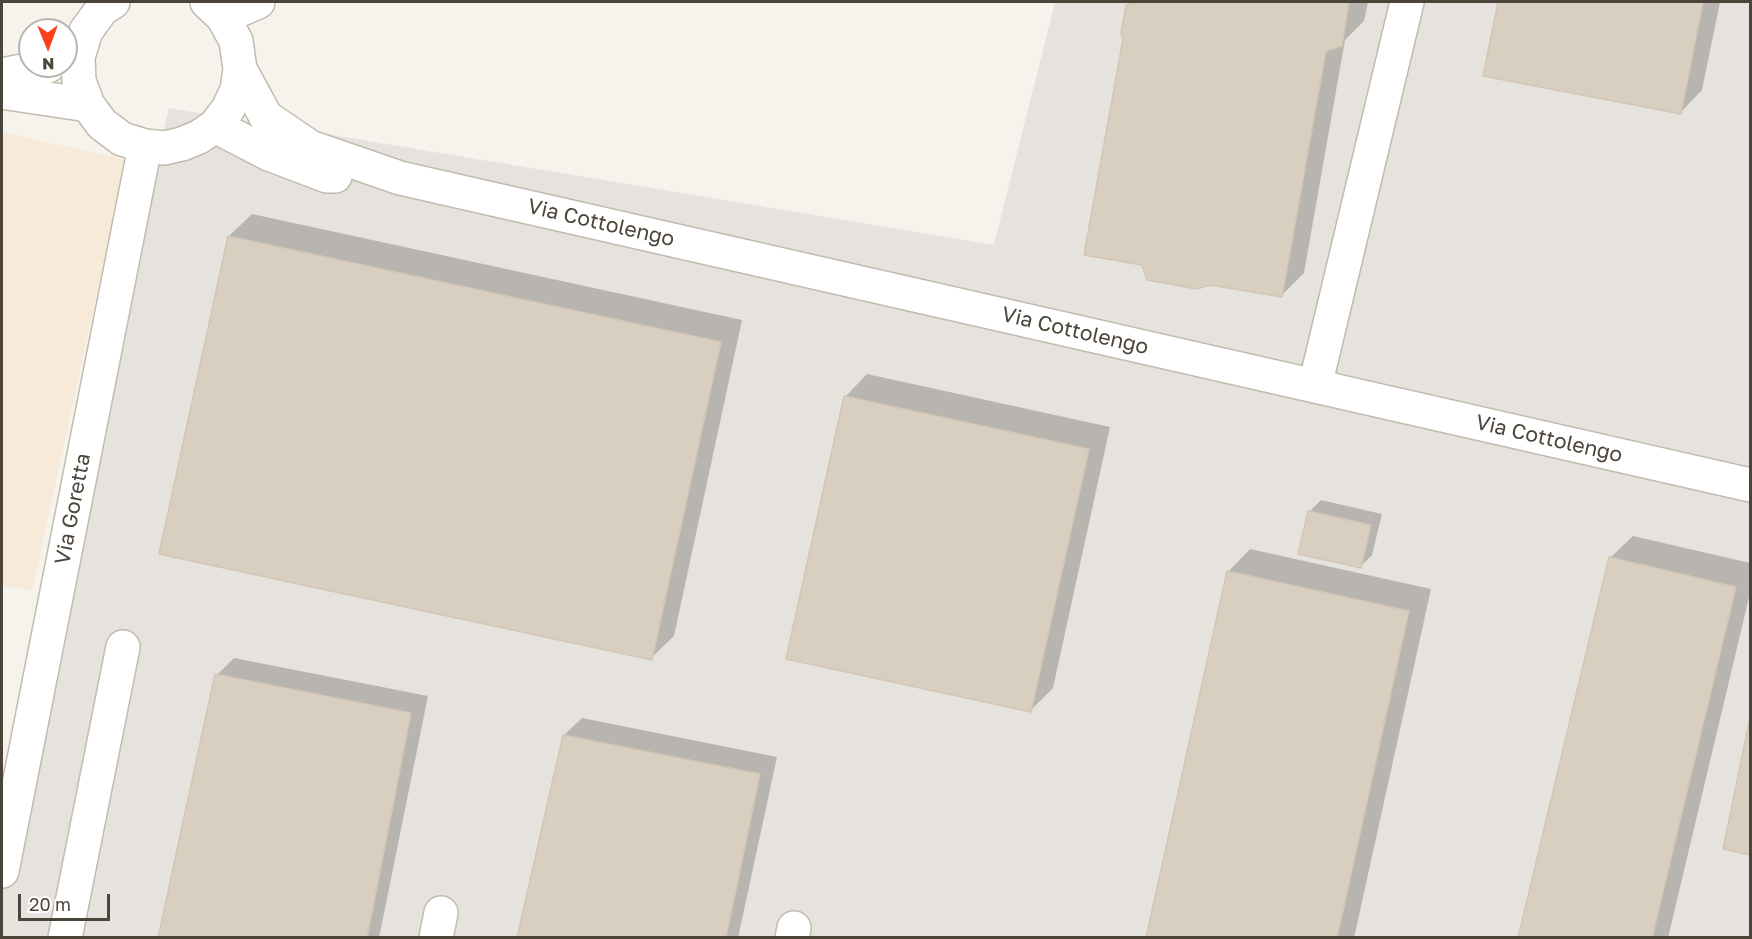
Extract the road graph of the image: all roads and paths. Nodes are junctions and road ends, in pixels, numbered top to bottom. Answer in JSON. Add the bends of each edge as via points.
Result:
{"nodes":[{"id":1,"x":113,"y":2,"type":"edge"},
{"id":2,"x":258,"y":2,"type":"edge"},
{"id":3,"x":1407,"y":2,"type":"edge"},
{"id":4,"x":215,"y":9,"type":"edge"},
{"id":5,"x":78,"y":42,"type":"edge"},
{"id":6,"x":240,"y":69,"type":"junction"},
{"id":7,"x":18,"y":71,"type":"edge"},
{"id":8,"x":2,"y":75,"type":"edge"},
{"id":9,"x":77,"y":78,"type":"edge"},
{"id":10,"x":2,"y":92,"type":"edge"},
{"id":11,"x":88,"y":105,"type":"junction"},
{"id":12,"x":215,"y":126,"type":"junction"},
{"id":13,"x":145,"y":146,"type":"junction"},
{"id":14,"x":400,"y":178,"type":"junction"},
{"id":15,"x":1315,"y":386,"type":"junction"},
{"id":16,"x":1750,"y":485,"type":"edge"},
{"id":17,"x":123,"y":647,"type":"dead end"},
{"id":18,"x":2,"y":871,"type":"edge"},
{"id":19,"x":65,"y":938,"type":"edge"}],
"edges":[{"from":1,"to":5,"type":"street","via":[[102,9]]},
{"from":2,"to":4,"type":"street"},
{"from":3,"to":15,"type":"street"},
{"from":4,"to":6,"type":"street","via":[[236,41]]},
{"from":6,"to":12,"type":"street","via":[[237,90]]},
{"from":6,"to":14,"type":"street","name":"Via Cottolengo","via":[[266,117],[310,147]]},
{"from":7,"to":8,"type":"street"},
{"from":9,"to":11,"type":"street"},
{"from":10,"to":11,"type":"street"},
{"from":11,"to":13,"type":"street","via":[[102,124],[122,139]]},
{"from":12,"to":13,"type":"street","via":[[182,144],[164,148]]},
{"from":12,"to":14,"type":"street","name":"Via Cottolengo","via":[[269,154],[327,176]]},
{"from":13,"to":18,"type":"street","name":"Via Goretta"},
{"from":14,"to":15,"type":"street","name":"Via Cottolengo"},
{"from":15,"to":16,"type":"street","name":"Via Cottolengo"},
{"from":17,"to":19,"type":"street"}]}
